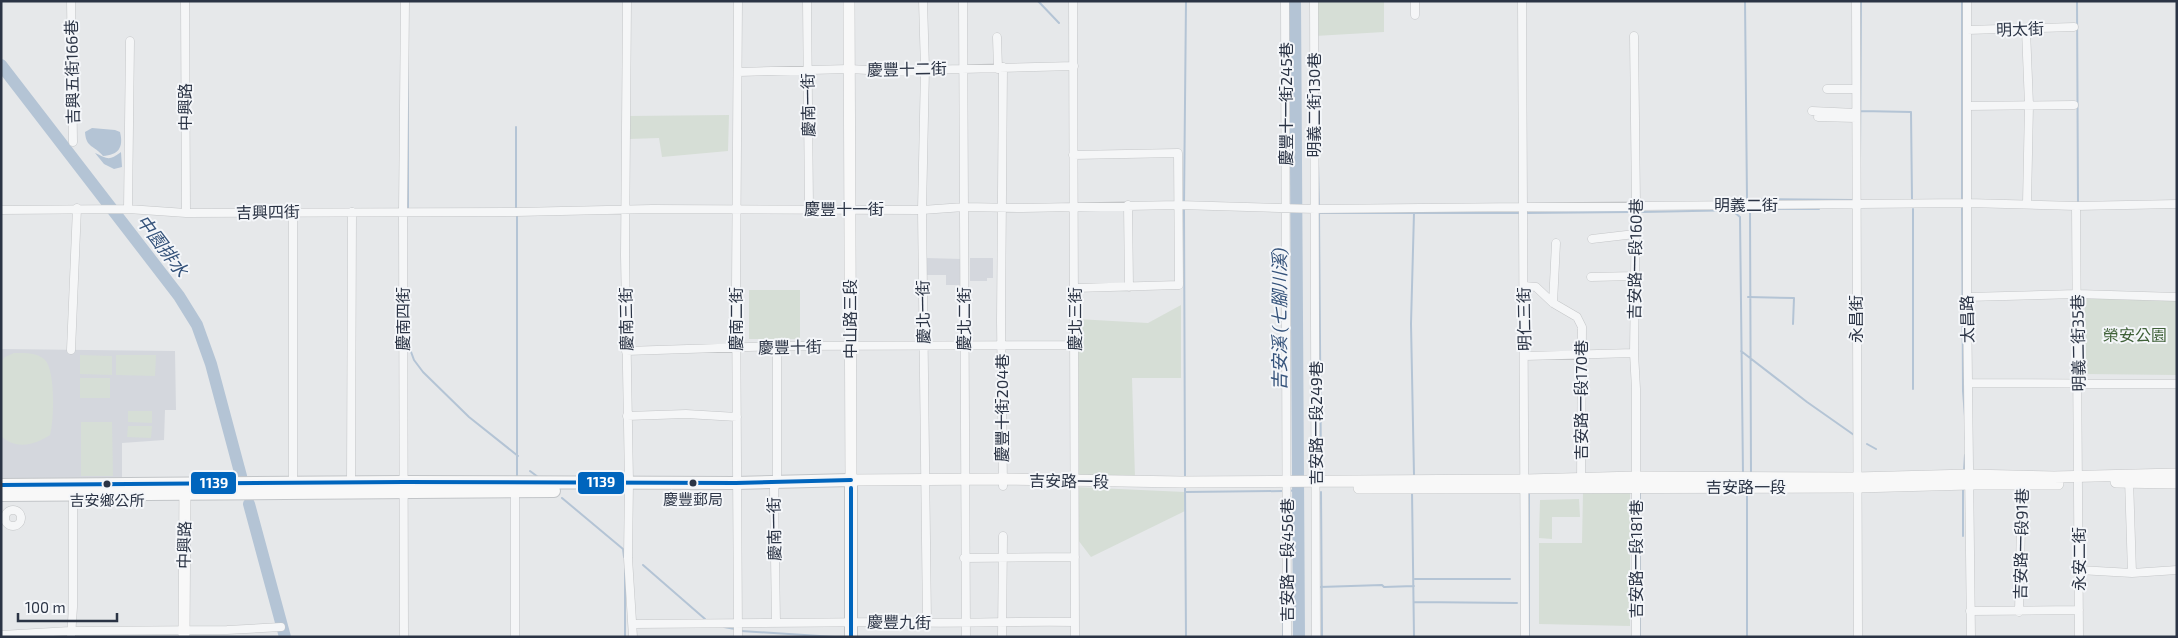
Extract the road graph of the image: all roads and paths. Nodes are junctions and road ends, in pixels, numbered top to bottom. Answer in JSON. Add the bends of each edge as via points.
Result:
{"nodes":[{"id":1,"x":71,"y":1,"type":"edge"},
{"id":2,"x":184,"y":1,"type":"edge"},
{"id":3,"x":405,"y":1,"type":"edge"},
{"id":4,"x":627,"y":1,"type":"edge"},
{"id":5,"x":738,"y":1,"type":"edge"},
{"id":6,"x":807,"y":1,"type":"edge"},
{"id":7,"x":849,"y":1,"type":"edge"},
{"id":8,"x":923,"y":1,"type":"edge"},
{"id":9,"x":963,"y":1,"type":"edge"},
{"id":10,"x":1073,"y":1,"type":"edge"},
{"id":11,"x":1285,"y":1,"type":"edge"},
{"id":12,"x":1314,"y":1,"type":"edge"},
{"id":13,"x":1415,"y":1,"type":"edge"},
{"id":14,"x":1522,"y":1,"type":"edge"},
{"id":15,"x":1856,"y":1,"type":"edge"},
{"id":16,"x":1967,"y":1,"type":"edge"},
{"id":17,"x":1415,"y":15,"type":"dead end"},
{"id":18,"x":2074,"y":27,"type":"dead end"},
{"id":19,"x":1967,"y":30,"type":"junction"},
{"id":20,"x":2026,"y":30,"type":"junction"},
{"id":21,"x":1634,"y":36,"type":"dead end"},
{"id":22,"x":997,"y":37,"type":"dead end"},
{"id":23,"x":130,"y":41,"type":"dead end"},
{"id":24,"x":1074,"y":66,"type":"junction"},
{"id":25,"x":964,"y":68,"type":"junction"},
{"id":26,"x":1001,"y":68,"type":"junction"},
{"id":27,"x":849,"y":69,"type":"junction"},
{"id":28,"x":925,"y":69,"type":"junction"},
{"id":29,"x":807,"y":70,"type":"junction"},
{"id":30,"x":738,"y":72,"type":"junction"},
{"id":31,"x":1827,"y":89,"type":"dead end"},
{"id":32,"x":1856,"y":89,"type":"junction"},
{"id":33,"x":2074,"y":105,"type":"dead end"},
{"id":34,"x":1967,"y":106,"type":"junction"},
{"id":35,"x":2029,"y":106,"type":"junction"},
{"id":36,"x":1812,"y":111,"type":"dead end"},
{"id":37,"x":1856,"y":115,"type":"junction"},
{"id":38,"x":1818,"y":117,"type":"dead end"},
{"id":39,"x":73,"y":142,"type":"dead end"},
{"id":40,"x":1073,"y":155,"type":"junction"},
{"id":41,"x":1967,"y":203,"type":"junction"},
{"id":42,"x":2027,"y":203,"type":"junction"},
{"id":43,"x":2177,"y":204,"type":"edge"},
{"id":44,"x":1128,"y":205,"type":"junction"},
{"id":45,"x":1179,"y":205,"type":"junction"},
{"id":46,"x":1636,"y":205,"type":"junction"},
{"id":47,"x":1855,"y":205,"type":"junction"},
{"id":48,"x":2076,"y":206,"type":"junction"},
{"id":49,"x":964,"y":207,"type":"junction"},
{"id":50,"x":1075,"y":207,"type":"junction"},
{"id":51,"x":1286,"y":207,"type":"junction"},
{"id":52,"x":78,"y":208,"type":"junction"},
{"id":53,"x":1001,"y":208,"type":"junction"},
{"id":54,"x":1523,"y":208,"type":"junction"},
{"id":55,"x":626,"y":209,"type":"junction"},
{"id":56,"x":809,"y":209,"type":"junction"},
{"id":57,"x":1315,"y":209,"type":"junction"},
{"id":58,"x":1,"y":210,"type":"edge"},
{"id":59,"x":130,"y":210,"type":"junction"},
{"id":60,"x":850,"y":210,"type":"junction"},
{"id":61,"x":922,"y":210,"type":"junction"},
{"id":62,"x":403,"y":211,"type":"junction"},
{"id":63,"x":736,"y":211,"type":"junction"},
{"id":64,"x":293,"y":212,"type":"junction"},
{"id":65,"x":352,"y":212,"type":"junction"},
{"id":66,"x":186,"y":213,"type":"junction"},
{"id":67,"x":1635,"y":234,"type":"junction"},
{"id":68,"x":1592,"y":239,"type":"dead end"},
{"id":69,"x":1556,"y":243,"type":"dead end"},
{"id":70,"x":1635,"y":276,"type":"junction"},
{"id":71,"x":1591,"y":277,"type":"dead end"},
{"id":72,"x":1524,"y":286,"type":"junction"},
{"id":73,"x":1129,"y":287,"type":"junction"},
{"id":74,"x":1075,"y":288,"type":"junction"},
{"id":75,"x":2077,"y":294,"type":"junction"},
{"id":76,"x":1967,"y":297,"type":"junction"},
{"id":77,"x":2177,"y":297,"type":"edge"},
{"id":78,"x":1553,"y":303,"type":"junction"},
{"id":79,"x":1002,"y":344,"type":"junction"},
{"id":80,"x":964,"y":345,"type":"junction"},
{"id":81,"x":1075,"y":345,"type":"junction"},
{"id":82,"x":777,"y":346,"type":"junction"},
{"id":83,"x":924,"y":346,"type":"junction"},
{"id":84,"x":850,"y":347,"type":"junction"},
{"id":85,"x":736,"y":348,"type":"junction"},
{"id":86,"x":71,"y":350,"type":"dead end"},
{"id":87,"x":626,"y":350,"type":"junction"},
{"id":88,"x":1634,"y":353,"type":"junction"},
{"id":89,"x":1582,"y":354,"type":"junction"},
{"id":90,"x":1525,"y":356,"type":"junction"},
{"id":91,"x":1968,"y":383,"type":"junction"},
{"id":92,"x":2078,"y":383,"type":"junction"},
{"id":93,"x":2177,"y":384,"type":"edge"},
{"id":94,"x":627,"y":416,"type":"junction"},
{"id":95,"x":737,"y":417,"type":"junction"},
{"id":96,"x":2177,"y":474,"type":"edge"},
{"id":97,"x":2129,"y":478,"type":"junction"},
{"id":98,"x":1003,"y":479,"type":"junction"},
{"id":99,"x":1969,"y":479,"type":"junction"},
{"id":100,"x":2078,"y":480,"type":"junction"},
{"id":101,"x":1636,"y":481,"type":"junction"},
{"id":102,"x":2022,"y":481,"type":"junction"},
{"id":103,"x":351,"y":482,"type":"junction"},
{"id":104,"x":293,"y":483,"type":"junction"},
{"id":105,"x":926,"y":483,"type":"junction"},
{"id":106,"x":964,"y":483,"type":"junction"},
{"id":107,"x":1581,"y":483,"type":"junction"},
{"id":108,"x":1857,"y":483,"type":"junction"},
{"id":109,"x":851,"y":484,"type":"junction"},
{"id":110,"x":1075,"y":484,"type":"junction"},
{"id":111,"x":1287,"y":484,"type":"junction"},
{"id":112,"x":1316,"y":484,"type":"junction"},
{"id":113,"x":1525,"y":484,"type":"junction"},
{"id":114,"x":2177,"y":484,"type":"edge"},
{"id":115,"x":775,"y":485,"type":"junction"},
{"id":116,"x":628,"y":486,"type":"junction"},
{"id":117,"x":736,"y":486,"type":"junction"},
{"id":118,"x":404,"y":487,"type":"junction"},
{"id":119,"x":515,"y":487,"type":"junction"},
{"id":120,"x":73,"y":489,"type":"junction"},
{"id":121,"x":185,"y":489,"type":"junction"},
{"id":122,"x":8,"y":490,"type":"edge"},
{"id":123,"x":15,"y":510,"type":"dead end"},
{"id":124,"x":1003,"y":536,"type":"dead end"},
{"id":125,"x":1002,"y":556,"type":"junction"},
{"id":126,"x":1075,"y":557,"type":"junction"},
{"id":127,"x":964,"y":558,"type":"junction"},
{"id":128,"x":2079,"y":570,"type":"junction"},
{"id":129,"x":2177,"y":570,"type":"edge"},
{"id":130,"x":2132,"y":573,"type":"junction"},
{"id":131,"x":2079,"y":610,"type":"junction"},
{"id":132,"x":1970,"y":612,"type":"junction"},
{"id":133,"x":2020,"y":612,"type":"junction"},
{"id":134,"x":1003,"y":621,"type":"junction"},
{"id":135,"x":851,"y":622,"type":"junction"},
{"id":136,"x":965,"y":622,"type":"junction"},
{"id":137,"x":1075,"y":622,"type":"junction"},
{"id":138,"x":738,"y":623,"type":"junction"},
{"id":139,"x":776,"y":623,"type":"junction"},
{"id":140,"x":927,"y":623,"type":"junction"},
{"id":141,"x":633,"y":624,"type":"junction"},
{"id":142,"x":281,"y":627,"type":"dead end"},
{"id":143,"x":257,"y":628,"type":"junction"},
{"id":144,"x":1,"y":634,"type":"edge"},
{"id":145,"x":71,"y":634,"type":"edge"},
{"id":146,"x":184,"y":634,"type":"edge"},
{"id":147,"x":227,"y":634,"type":"edge"},
{"id":148,"x":257,"y":637,"type":"edge"},
{"id":149,"x":404,"y":637,"type":"edge"},
{"id":150,"x":515,"y":637,"type":"edge"},
{"id":151,"x":633,"y":637,"type":"edge"},
{"id":152,"x":738,"y":637,"type":"edge"},
{"id":153,"x":851,"y":637,"type":"edge"},
{"id":154,"x":966,"y":637,"type":"edge"},
{"id":155,"x":1002,"y":637,"type":"edge"},
{"id":156,"x":1075,"y":637,"type":"edge"},
{"id":157,"x":1287,"y":637,"type":"edge"},
{"id":158,"x":1316,"y":637,"type":"edge"},
{"id":159,"x":1525,"y":637,"type":"edge"},
{"id":160,"x":1636,"y":637,"type":"edge"},
{"id":161,"x":1858,"y":637,"type":"edge"},
{"id":162,"x":1971,"y":637,"type":"edge"},
{"id":163,"x":2079,"y":637,"type":"edge"}],
"edges":[{"from":1,"to":39,"type":"street","name":"吉興五街166巷"},
{"from":2,"to":66,"type":"street","name":"中興路"},
{"from":3,"to":62,"type":"street","name":"慶南四街"},
{"from":4,"to":55,"type":"street","name":"慶南三街"},
{"from":5,"to":30,"type":"street","name":"慶南二街"},
{"from":6,"to":29,"type":"street","name":"慶南一街"},
{"from":7,"to":27,"type":"street","name":"中山路三段"},
{"from":8,"to":28,"type":"street","name":"慶北一街"},
{"from":9,"to":25,"type":"street","name":"慶北二街"},
{"from":10,"to":24,"type":"street","name":"慶北三街"},
{"from":11,"to":51,"type":"street","name":"慶豐十一街245巷"},
{"from":12,"to":57,"type":"street","name":"明義二街130巷"},
{"from":13,"to":17,"type":"street"},
{"from":14,"to":54,"type":"street","name":"明仁三街"},
{"from":15,"to":32,"type":"street","name":"永昌街"},
{"from":16,"to":19,"type":"street","name":"太昌路"},
{"from":18,"to":20,"type":"street","name":"明太街"},
{"from":19,"to":20,"type":"street","name":"明太街"},
{"from":19,"to":34,"type":"street","name":"太昌路"},
{"from":20,"to":35,"type":"street"},
{"from":21,"to":46,"type":"street","name":"吉安路一段160巷"},
{"from":22,"to":26,"type":"street","name":"慶豐十街204巷"},
{"from":23,"to":59,"type":"street"},
{"from":24,"to":26,"type":"street","name":"慶豐十二街"},
{"from":24,"to":40,"type":"street","name":"慶北三街"},
{"from":25,"to":26,"type":"street","name":"慶豐十二街"},
{"from":25,"to":28,"type":"street","name":"慶豐十二街"},
{"from":25,"to":49,"type":"street","name":"慶北二街"},
{"from":26,"to":53,"type":"street","name":"慶豐十街204巷"},
{"from":27,"to":28,"type":"street","name":"慶豐十二街"},
{"from":27,"to":29,"type":"street","name":"慶豐十二街"},
{"from":27,"to":60,"type":"street","name":"中山路三段"},
{"from":28,"to":61,"type":"street","name":"慶北一街"},
{"from":29,"to":30,"type":"street","name":"慶豐十二街"},
{"from":29,"to":56,"type":"street","name":"慶南一街"},
{"from":30,"to":63,"type":"street","name":"慶南二街"},
{"from":31,"to":32,"type":"street"},
{"from":32,"to":37,"type":"street","name":"永昌街"},
{"from":33,"to":35,"type":"street"},
{"from":34,"to":35,"type":"street"},
{"from":34,"to":41,"type":"street","name":"太昌路"},
{"from":35,"to":42,"type":"street"},
{"from":36,"to":37,"type":"street"},
{"from":37,"to":38,"type":"street"},
{"from":37,"to":47,"type":"street","name":"永昌街"},
{"from":40,"to":45,"type":"street","via":[[1178,153]]},
{"from":40,"to":50,"type":"street","name":"慶北三街"},
{"from":41,"to":42,"type":"street","name":"明義二街"},
{"from":41,"to":47,"type":"street","name":"明義二街"},
{"from":41,"to":76,"type":"street","name":"太昌路"},
{"from":42,"to":48,"type":"street","name":"明義二街"},
{"from":43,"to":48,"type":"street","name":"明義二街"},
{"from":44,"to":45,"type":"street","name":"慶豐十一街"},
{"from":44,"to":50,"type":"street","name":"慶豐十一街"},
{"from":44,"to":73,"type":"street"},
{"from":45,"to":51,"type":"street","name":"慶豐十一街"},
{"from":45,"to":73,"type":"street","via":[[1179,285]]},
{"from":46,"to":47,"type":"street","name":"明義二街"},
{"from":46,"to":54,"type":"street","name":"明義二街"},
{"from":46,"to":67,"type":"street","name":"吉安路一段160巷"},
{"from":47,"to":108,"type":"street","name":"永昌街"},
{"from":48,"to":75,"type":"street","name":"明義二街35巷"},
{"from":49,"to":53,"type":"street","name":"慶豐十一街"},
{"from":49,"to":61,"type":"street","name":"慶豐十一街"},
{"from":49,"to":80,"type":"street","name":"慶北二街"},
{"from":50,"to":53,"type":"street","name":"慶豐十一街"},
{"from":50,"to":74,"type":"street","name":"慶北三街"},
{"from":51,"to":57,"type":"street","name":"明義二街"},
{"from":51,"to":111,"type":"street","name":"慶豐十一街245巷"},
{"from":52,"to":58,"type":"street"},
{"from":52,"to":59,"type":"street"},
{"from":52,"to":86,"type":"street"},
{"from":53,"to":79,"type":"street","name":"慶豐十街204巷"},
{"from":54,"to":57,"type":"street","name":"明義二街"},
{"from":54,"to":72,"type":"street","name":"明仁三街"},
{"from":55,"to":62,"type":"street","name":"慶豐十一街"},
{"from":55,"to":63,"type":"street","name":"慶豐十一街"},
{"from":55,"to":87,"type":"street","name":"慶南三街"},
{"from":56,"to":60,"type":"street","name":"慶豐十一街"},
{"from":56,"to":63,"type":"street","name":"慶豐十一街"},
{"from":57,"to":112,"type":"street","name":"吉安路一段249巷"},
{"from":59,"to":66,"type":"street","name":"吉興四街"},
{"from":60,"to":61,"type":"street","name":"慶豐十一街"},
{"from":60,"to":84,"type":"street","name":"中山路三段"},
{"from":61,"to":83,"type":"street","name":"慶北一街"},
{"from":62,"to":65,"type":"street","name":"吉興四街"},
{"from":62,"to":118,"type":"street","name":"慶南四街"},
{"from":63,"to":85,"type":"street","name":"慶南二街"},
{"from":64,"to":65,"type":"street","name":"吉興四街"},
{"from":64,"to":66,"type":"street","name":"吉興四街"},
{"from":64,"to":104,"type":"street"},
{"from":65,"to":103,"type":"street"},
{"from":67,"to":68,"type":"street"},
{"from":67,"to":70,"type":"street","name":"吉安路一段160巷"},
{"from":69,"to":78,"type":"street"},
{"from":70,"to":71,"type":"street"},
{"from":70,"to":88,"type":"street","name":"吉安路一段160巷"},
{"from":72,"to":78,"type":"street","name":"吉安路一段170巷","via":[[1536,287]]},
{"from":72,"to":90,"type":"street","name":"明仁三街"},
{"from":73,"to":74,"type":"street"},
{"from":74,"to":81,"type":"street","name":"慶北三街"},
{"from":75,"to":76,"type":"street"},
{"from":75,"to":77,"type":"street"},
{"from":75,"to":92,"type":"street","name":"明義二街35巷"},
{"from":76,"to":91,"type":"street","name":"太昌路"},
{"from":78,"to":89,"type":"street","name":"吉安路一段170巷","via":[[1577,317],[1582,327]]},
{"from":79,"to":80,"type":"street","name":"慶豐十街"},
{"from":79,"to":81,"type":"street","name":"慶豐十街"},
{"from":79,"to":98,"type":"street","name":"慶豐十街204巷"},
{"from":80,"to":83,"type":"street","name":"慶豐十街"},
{"from":80,"to":106,"type":"street","name":"慶北二街"},
{"from":81,"to":110,"type":"street","name":"慶北三街"},
{"from":82,"to":84,"type":"street","name":"慶豐十街"},
{"from":82,"to":85,"type":"street","name":"慶豐十街"},
{"from":82,"to":115,"type":"street","name":"慶南一街"},
{"from":83,"to":84,"type":"street","name":"慶豐十街"},
{"from":83,"to":105,"type":"street","name":"慶北一街"},
{"from":84,"to":109,"type":"street","name":"中山路三段"},
{"from":85,"to":87,"type":"street","name":"慶豐十街"},
{"from":85,"to":95,"type":"street","name":"慶南二街"},
{"from":87,"to":94,"type":"street","name":"慶南三街"},
{"from":88,"to":89,"type":"street"},
{"from":88,"to":101,"type":"street","name":"吉安路一段160巷"},
{"from":89,"to":90,"type":"street"},
{"from":89,"to":107,"type":"street","name":"吉安路一段170巷"},
{"from":90,"to":113,"type":"street","name":"明仁三街"},
{"from":91,"to":92,"type":"street"},
{"from":91,"to":99,"type":"street","name":"太昌路"},
{"from":92,"to":93,"type":"street"},
{"from":92,"to":100,"type":"street","name":"明義二街35巷"},
{"from":94,"to":95,"type":"street","via":[[686,414]]},
{"from":94,"to":116,"type":"street","name":"慶南三街"},
{"from":95,"to":117,"type":"street","name":"慶南二街"},
{"from":96,"to":97,"type":"street","name":"吉安路一段"},
{"from":97,"to":100,"type":"street","name":"吉安路一段"},
{"from":97,"to":114,"type":"street","name":"吉安路一段"},
{"from":97,"to":130,"type":"street"},
{"from":98,"to":106,"type":"street","name":"吉安路一段"},
{"from":98,"to":110,"type":"street","name":"吉安路一段"},
{"from":99,"to":102,"type":"street","name":"吉安路一段"},
{"from":99,"to":108,"type":"street","name":"吉安路一段"},
{"from":99,"to":132,"type":"street","name":"太昌路"},
{"from":100,"to":102,"type":"street","name":"吉安路一段"},
{"from":100,"to":128,"type":"street","name":"永安二街"},
{"from":101,"to":107,"type":"street","name":"吉安路一段"},
{"from":101,"to":108,"type":"street","name":"吉安路一段"},
{"from":101,"to":160,"type":"street","name":"吉安路一段181巷"},
{"from":102,"to":133,"type":"street","name":"吉安路一段91巷"},
{"from":103,"to":104,"type":"main road"},
{"from":103,"to":118,"type":"main road"},
{"from":104,"to":121,"type":"main road"},
{"from":105,"to":106,"type":"street","name":"吉安路一段"},
{"from":105,"to":109,"type":"street","name":"吉安路一段"},
{"from":105,"to":140,"type":"street","name":"慶北一街"},
{"from":106,"to":127,"type":"street","name":"慶北二街"},
{"from":107,"to":113,"type":"street","name":"吉安路一段"},
{"from":108,"to":161,"type":"street","name":"永昌街"},
{"from":109,"to":115,"type":"main road"},
{"from":109,"to":135,"type":"main road","name":"中山路三段"},
{"from":110,"to":111,"type":"street","name":"吉安路一段"},
{"from":110,"to":126,"type":"street","name":"慶北三街"},
{"from":111,"to":112,"type":"street","name":"吉安路一段"},
{"from":111,"to":157,"type":"street","name":"吉安路一段456巷"},
{"from":112,"to":113,"type":"street","name":"吉安路一段"},
{"from":112,"to":158,"type":"street","name":"吉安路一段249巷"},
{"from":113,"to":159,"type":"street","name":"明仁三街"},
{"from":115,"to":117,"type":"main road"},
{"from":115,"to":139,"type":"street","name":"慶南一街"},
{"from":116,"to":117,"type":"main road"},
{"from":116,"to":119,"type":"main road"},
{"from":116,"to":141,"type":"street","name":"慶南三街","via":[[628,558]]},
{"from":117,"to":138,"type":"street","name":"慶南二街"},
{"from":118,"to":119,"type":"main road"},
{"from":118,"to":121,"type":"main road"},
{"from":118,"to":149,"type":"street","name":"慶南四街"},
{"from":119,"to":150,"type":"street"},
{"from":120,"to":121,"type":"main road"},
{"from":120,"to":122,"type":"main road"},
{"from":120,"to":145,"type":"street"},
{"from":121,"to":146,"type":"street","name":"中興路"},
{"from":122,"to":123,"type":"street"},
{"from":124,"to":125,"type":"street"},
{"from":125,"to":126,"type":"street"},
{"from":125,"to":127,"type":"street"},
{"from":125,"to":134,"type":"street"},
{"from":126,"to":137,"type":"street","name":"慶北三街"},
{"from":127,"to":136,"type":"street","name":"慶北二街"},
{"from":128,"to":130,"type":"street"},
{"from":128,"to":131,"type":"street","name":"永安二街"},
{"from":129,"to":130,"type":"street"},
{"from":131,"to":133,"type":"street"},
{"from":131,"to":163,"type":"street","name":"永安二街"},
{"from":132,"to":133,"type":"street"},
{"from":132,"to":162,"type":"street","name":"太昌路"},
{"from":134,"to":136,"type":"street","name":"慶豐九街"},
{"from":134,"to":137,"type":"street","name":"慶豐九街"},
{"from":134,"to":155,"type":"street"},
{"from":135,"to":139,"type":"street","name":"慶豐九街"},
{"from":135,"to":140,"type":"street","name":"慶豐九街"},
{"from":135,"to":153,"type":"main road","name":"中山路三段"},
{"from":136,"to":140,"type":"street","name":"慶豐九街"},
{"from":136,"to":154,"type":"street","name":"慶北二街"},
{"from":137,"to":156,"type":"street","name":"慶北三街"},
{"from":138,"to":139,"type":"street","name":"慶豐九街"},
{"from":138,"to":141,"type":"street","name":"慶豐九街"},
{"from":138,"to":152,"type":"street","name":"慶南二街"},
{"from":141,"to":151,"type":"street","name":"慶南三街"},
{"from":142,"to":143,"type":"street"},
{"from":143,"to":147,"type":"street"},
{"from":143,"to":148,"type":"street"},
{"from":144,"to":145,"type":"street"},
{"from":145,"to":146,"type":"street"},
{"from":146,"to":147,"type":"street"}]}
